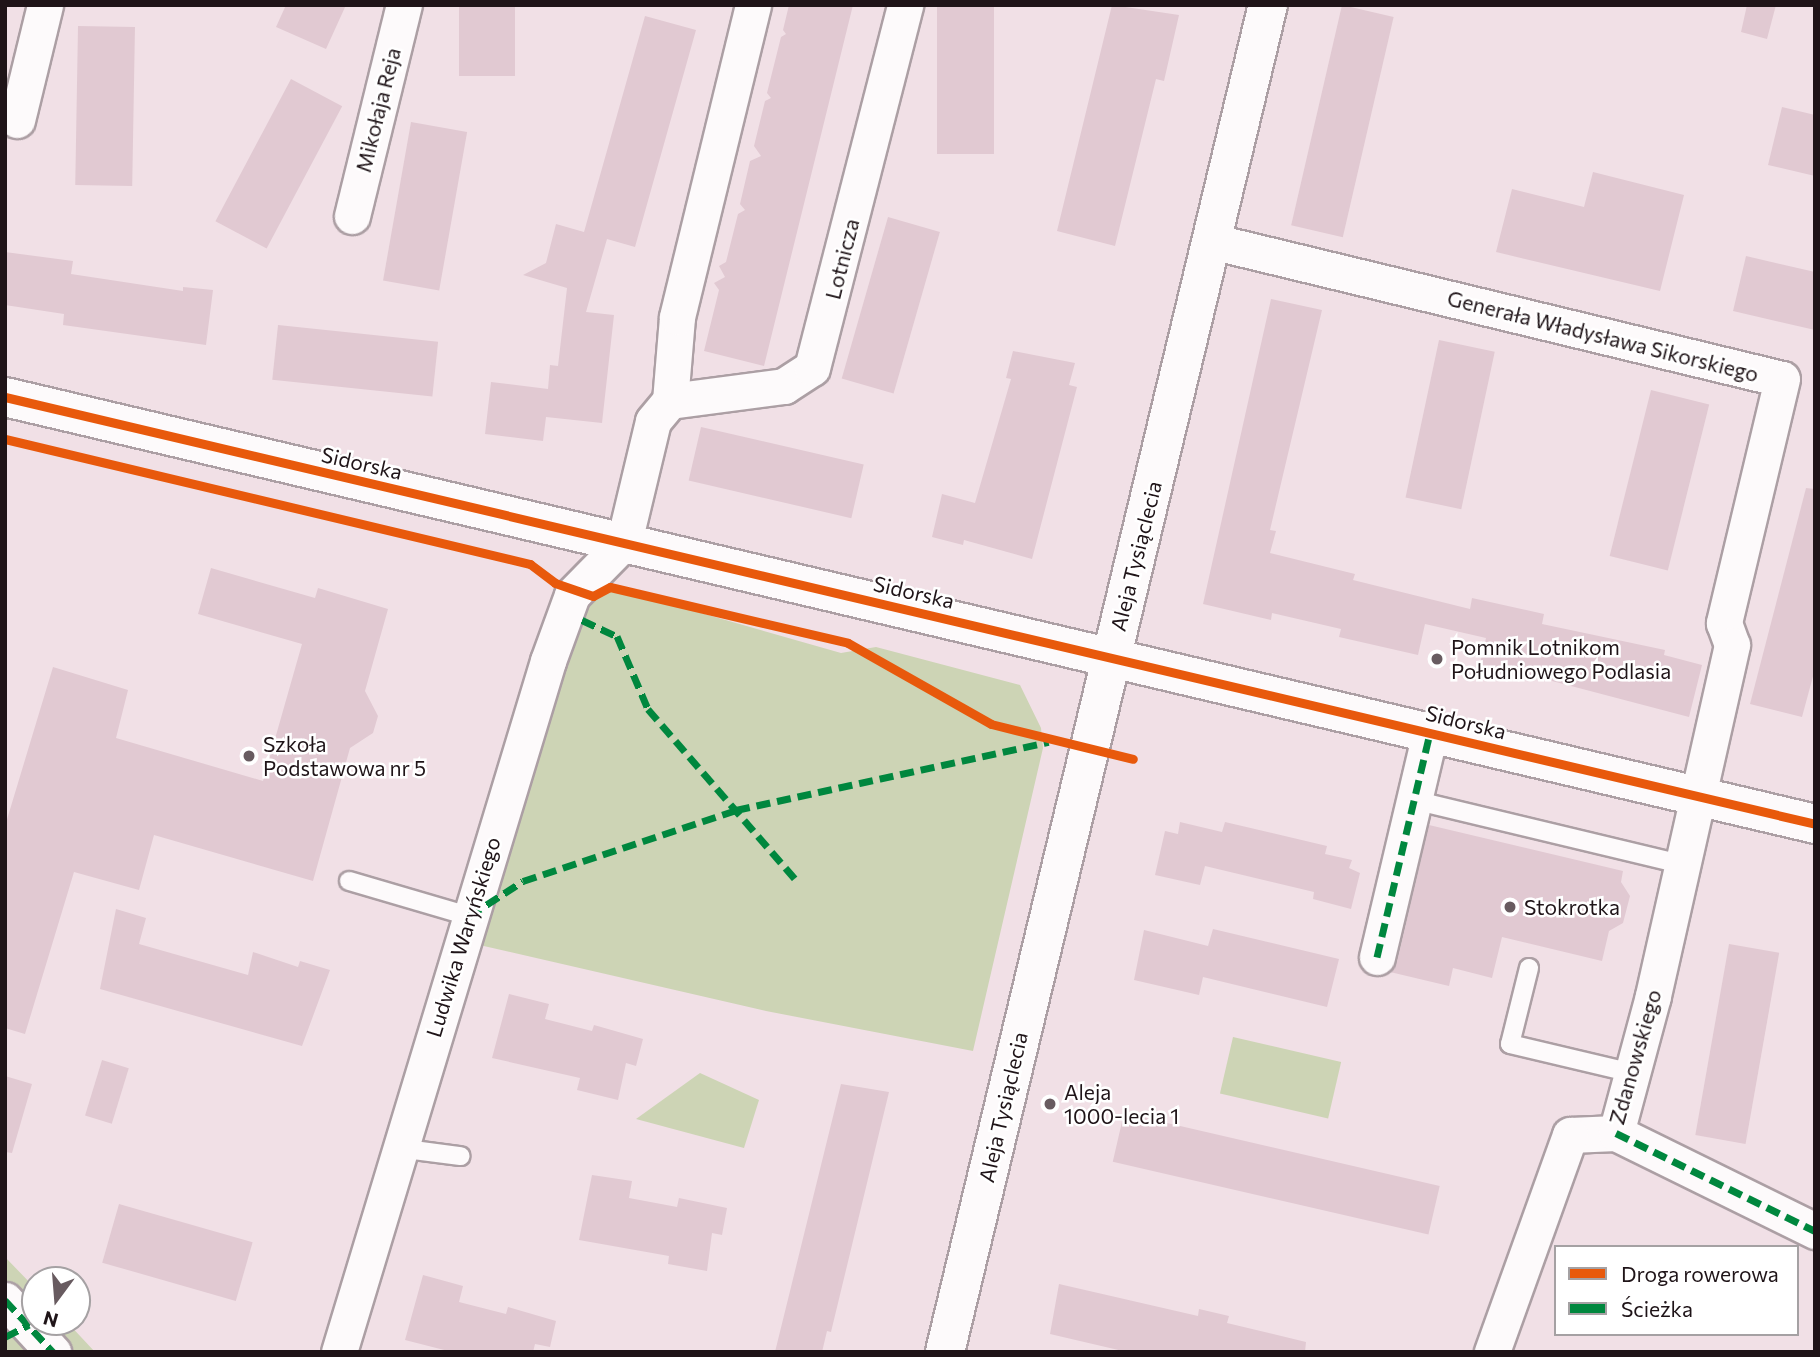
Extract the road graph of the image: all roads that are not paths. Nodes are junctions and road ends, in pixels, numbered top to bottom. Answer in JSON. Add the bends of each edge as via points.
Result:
{"nodes":[{"id":1,"x":45,"y":5,"type":"edge"},
{"id":2,"x":404,"y":5,"type":"edge"},
{"id":3,"x":754,"y":5,"type":"edge"},
{"id":4,"x":905,"y":5,"type":"edge"},
{"id":5,"x":1268,"y":5,"type":"edge"},
{"id":6,"x":17,"y":120,"type":"dead end"},
{"id":7,"x":352,"y":216,"type":"dead end"},
{"id":8,"x":1211,"y":241,"type":"junction"},
{"id":9,"x":5,"y":397,"type":"edge"},
{"id":10,"x":670,"y":401,"type":"junction"},
{"id":11,"x":624,"y":542,"type":"junction"},
{"id":12,"x":1111,"y":657,"type":"junction"},
{"id":13,"x":1430,"y":732,"type":"junction"},
{"id":14,"x":1696,"y":796,"type":"junction"},
{"id":15,"x":1414,"y":800,"type":"junction"},
{"id":16,"x":1815,"y":824,"type":"edge"},
{"id":17,"x":1681,"y":864,"type":"junction"},
{"id":18,"x":349,"y":881,"type":"dead end"},
{"id":19,"x":469,"y":916,"type":"junction"},
{"id":20,"x":1377,"y":957,"type":"dead end"},
{"id":21,"x":1529,"y":968,"type":"dead end"},
{"id":22,"x":1633,"y":1073,"type":"junction"},
{"id":23,"x":1616,"y":1133,"type":"junction"},
{"id":24,"x":398,"y":1148,"type":"junction"},
{"id":25,"x":460,"y":1156,"type":"dead end"},
{"id":26,"x":1815,"y":1231,"type":"edge"},
{"id":27,"x":5,"y":1300,"type":"edge"},
{"id":28,"x":53,"y":1352,"type":"edge"},
{"id":29,"x":339,"y":1352,"type":"edge"},
{"id":30,"x":945,"y":1352,"type":"edge"},
{"id":31,"x":1492,"y":1352,"type":"edge"}],
"edges":[{"from":1,"to":6,"type":"street"},
{"from":2,"to":7,"type":"street","name":"Mikołaja Reja"},
{"from":3,"to":10,"type":"street","via":[[677,317]]},
{"from":4,"to":10,"type":"street","name":"Lotnicza","via":[[812,368],[784,386]]},
{"from":5,"to":8,"type":"street","name":"Aleja Tysiąclecia"},
{"from":8,"to":12,"type":"street","name":"Aleja Tysiąclecia"},
{"from":8,"to":14,"type":"street","name":"Generała Władysława Sikorskiego","via":[[1782,379],[1724,623],[1732,645]]},
{"from":9,"to":11,"type":"street","name":"Sidorska"},
{"from":10,"to":11,"type":"street","via":[[653,421]]},
{"from":11,"to":12,"type":"street","name":"Sidorska"},
{"from":11,"to":19,"type":"street","name":"Ludwika Waryńskiego","via":[[572,595]]},
{"from":12,"to":13,"type":"street","name":"Sidorska"},
{"from":12,"to":30,"type":"street","name":"Aleja Tysiąclecia"},
{"from":13,"to":14,"type":"street","name":"Sidorska"},
{"from":13,"to":15,"type":"street"},
{"from":14,"to":16,"type":"street","name":"Sidorska"},
{"from":14,"to":17,"type":"street","name":"Zdanowskiego"},
{"from":15,"to":17,"type":"lane"},
{"from":15,"to":20,"type":"street"},
{"from":17,"to":22,"type":"street","name":"Zdanowskiego"},
{"from":18,"to":19,"type":"lane"},
{"from":19,"to":24,"type":"street","name":"Ludwika Waryńskiego"},
{"from":21,"to":22,"type":"lane","via":[[1510,1044]]},
{"from":22,"to":23,"type":"street","name":"Zdanowskiego"},
{"from":23,"to":26,"type":"street"},
{"from":23,"to":31,"type":"street","name":"Zdanowskiego","via":[[1570,1135]]},
{"from":24,"to":25,"type":"lane"},
{"from":24,"to":29,"type":"street","name":"Ludwika Waryńskiego"},
{"from":27,"to":28,"type":"street"}]}
